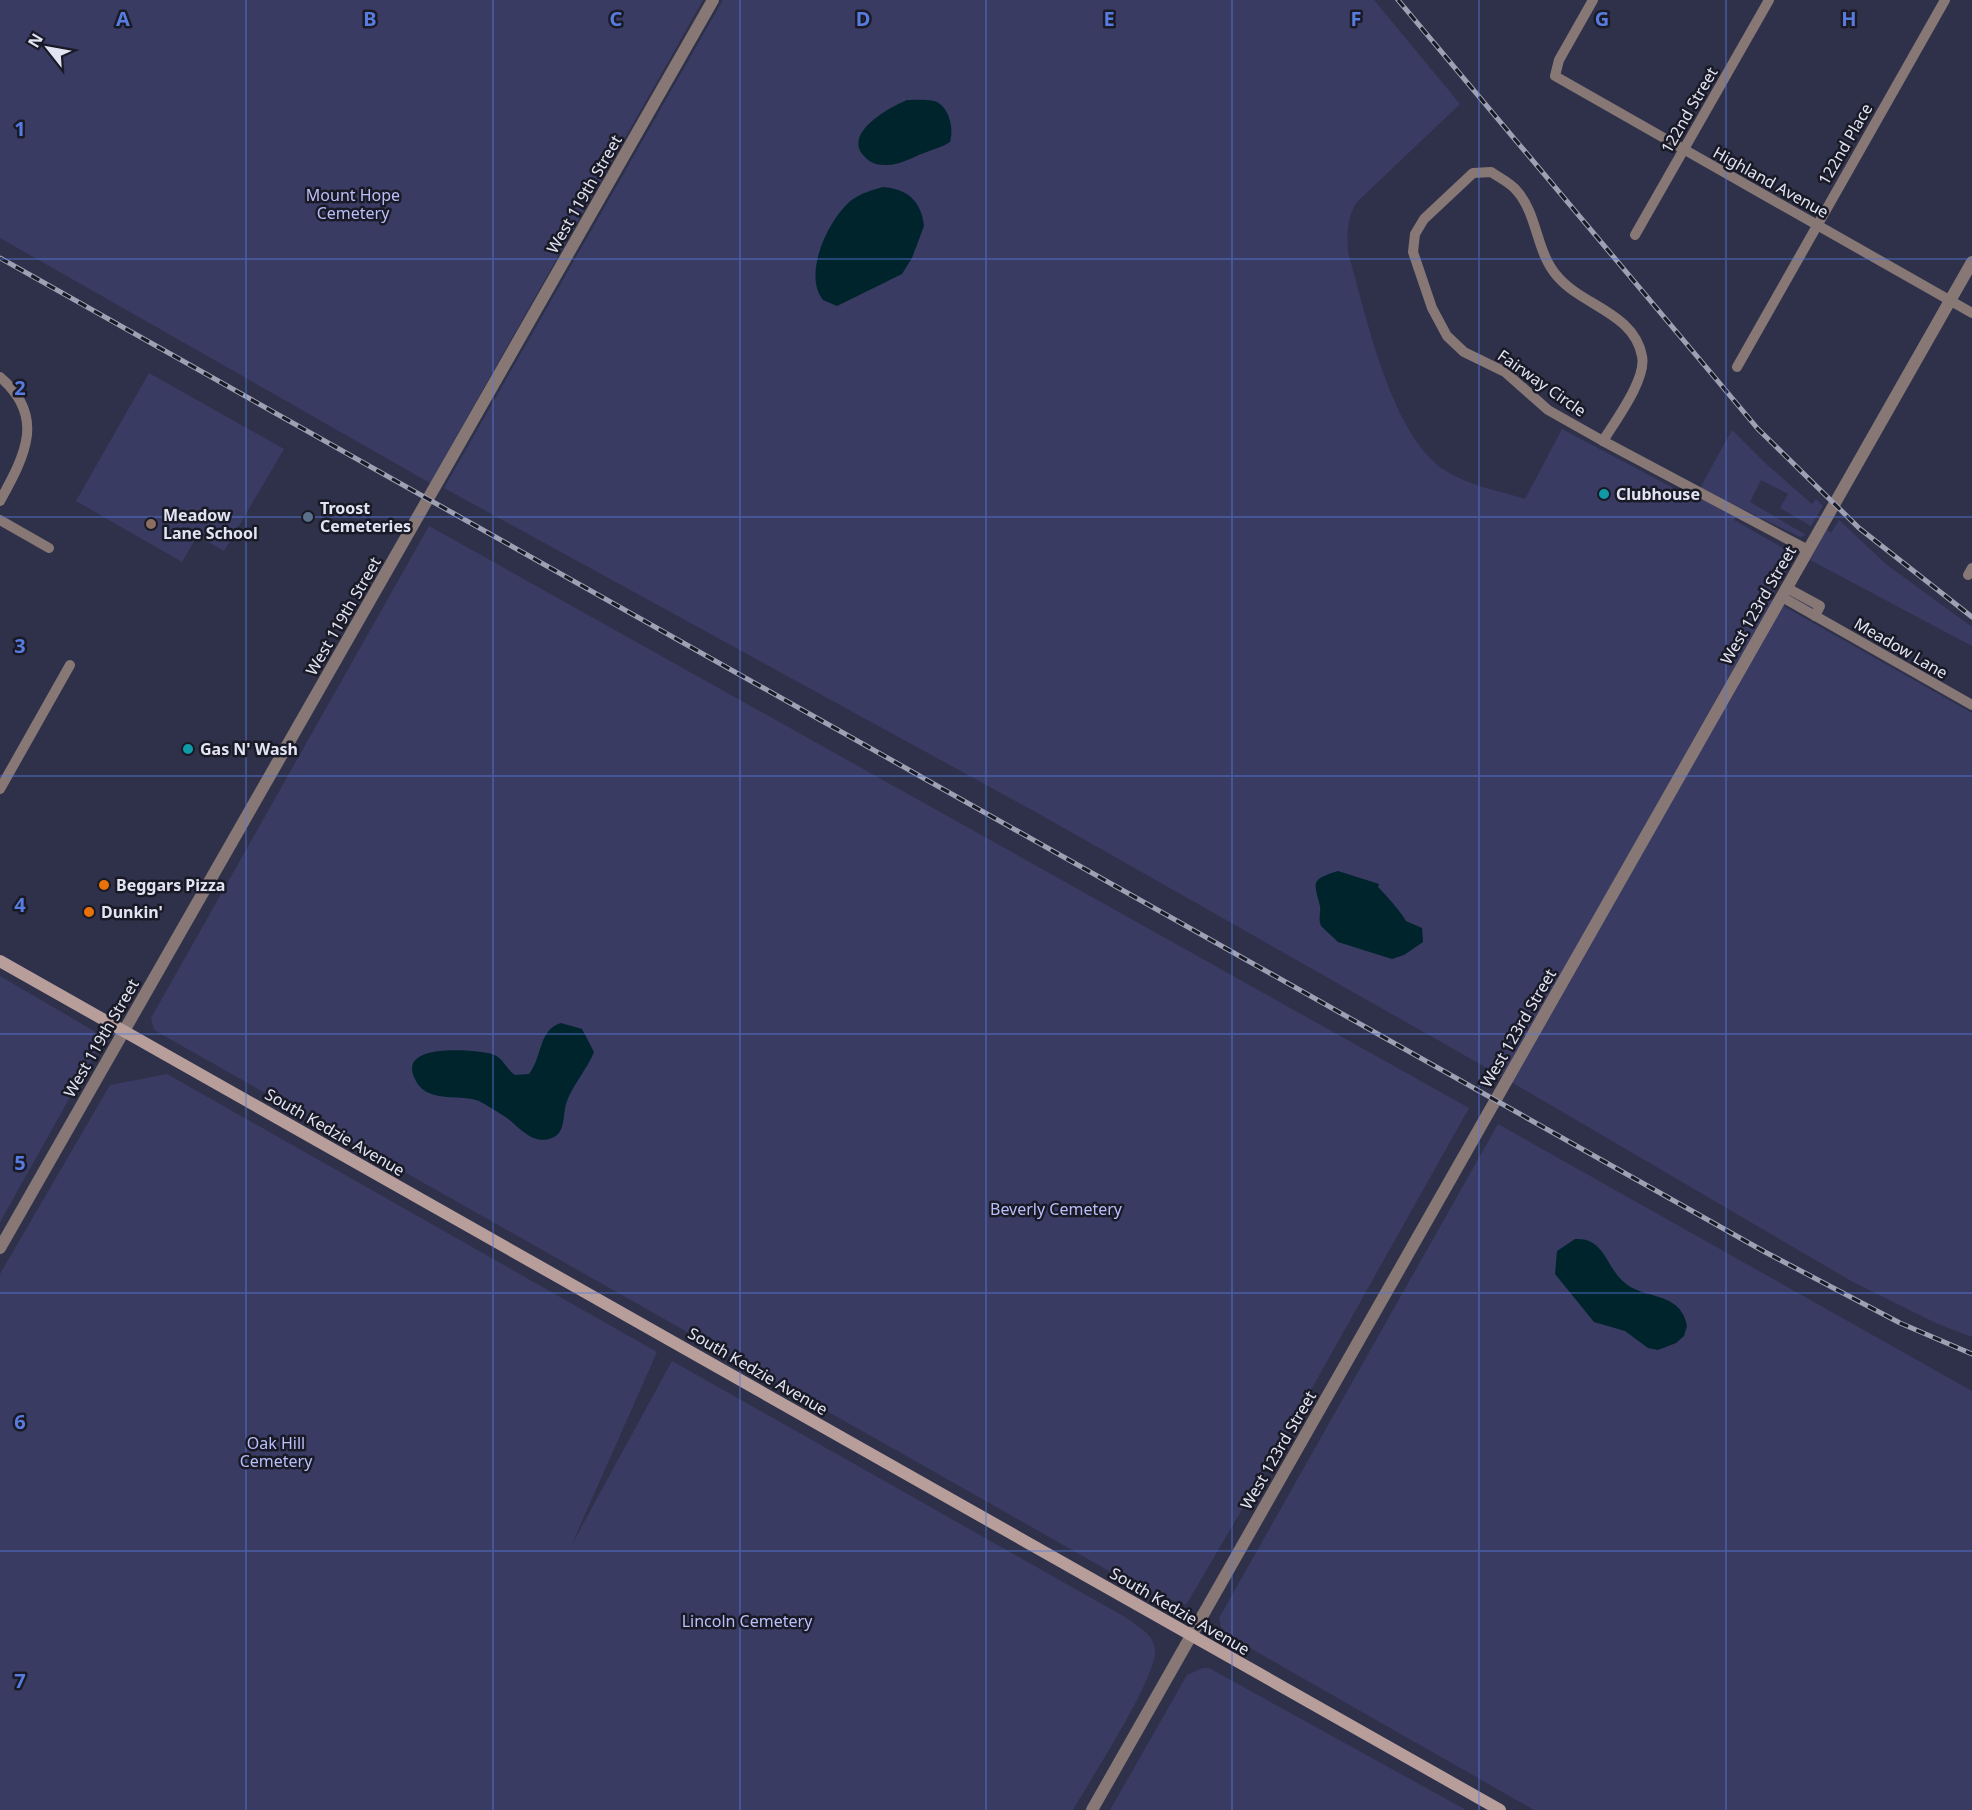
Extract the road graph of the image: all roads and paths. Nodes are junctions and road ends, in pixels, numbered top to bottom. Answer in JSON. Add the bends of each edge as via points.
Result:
{"nodes":[{"id":1,"x":713,"y":0,"type":"edge"},
{"id":2,"x":1593,"y":0,"type":"edge"},
{"id":3,"x":1769,"y":0,"type":"edge"},
{"id":4,"x":1945,"y":0,"type":"edge"},
{"id":5,"x":1683,"y":150,"type":"junction"},
{"id":6,"x":1816,"y":225,"type":"junction"},
{"id":7,"x":1635,"y":235,"type":"dead end"},
{"id":8,"x":1972,"y":262,"type":"edge"},
{"id":9,"x":1950,"y":300,"type":"junction"},
{"id":10,"x":1972,"y":313,"type":"edge"},
{"id":11,"x":1737,"y":367,"type":"dead end"},
{"id":12,"x":0,"y":377,"type":"edge"},
{"id":13,"x":1603,"y":441,"type":"junction"},
{"id":14,"x":0,"y":501,"type":"edge"},
{"id":15,"x":0,"y":520,"type":"edge"},
{"id":16,"x":49,"y":548,"type":"dead end"},
{"id":17,"x":1808,"y":550,"type":"junction"},
{"id":18,"x":1784,"y":592,"type":"junction"},
{"id":19,"x":70,"y":665,"type":"dead end"},
{"id":20,"x":1972,"y":705,"type":"edge"},
{"id":21,"x":0,"y":789,"type":"edge"},
{"id":22,"x":0,"y":961,"type":"edge"},
{"id":23,"x":124,"y":1031,"type":"junction"},
{"id":24,"x":0,"y":1248,"type":"edge"},
{"id":25,"x":1191,"y":1636,"type":"junction"},
{"id":26,"x":1092,"y":1810,"type":"edge"},
{"id":27,"x":1500,"y":1810,"type":"edge"}],
"edges":[{"from":1,"to":23,"type":"street","name":"West 119th Street"},
{"from":2,"to":5,"type":"street","name":"Highland Avenue","via":[[1559,60],[1556,76]]},
{"from":3,"to":5,"type":"street","name":"122nd Street"},
{"from":4,"to":6,"type":"street","name":"122nd Place"},
{"from":5,"to":6,"type":"street","name":"Highland Avenue"},
{"from":5,"to":7,"type":"street","name":"122nd Street"},
{"from":6,"to":9,"type":"street","name":"Highland Avenue"},
{"from":6,"to":11,"type":"street","name":"122nd Place"},
{"from":8,"to":9,"type":"street","name":"West 123rd Street"},
{"from":9,"to":10,"type":"street","name":"Highland Avenue"},
{"from":9,"to":17,"type":"street","name":"West 123rd Street"},
{"from":12,"to":14,"type":"street","via":[[24,409],[27,424],[26,447]]},
{"from":13,"to":13,"type":"street","name":"Fairway Circle","via":[[1548,410],[1505,372],[1464,352],[1440,324],[1413,252],[1414,234],[1424,219],[1473,173],[1491,172],[1518,191],[1542,253],[1557,277],[1621,321],[1639,343],[1643,371]]},
{"from":13,"to":17,"type":"street","name":"Fairway Circle"},
{"from":15,"to":16,"type":"street"},
{"from":17,"to":18,"type":"street","name":"West 123rd Street"},
{"from":18,"to":20,"type":"street","name":"Meadow Lane"},
{"from":18,"to":25,"type":"street","name":"West 123rd Street"},
{"from":19,"to":21,"type":"street"},
{"from":22,"to":23,"type":"main road","name":"South Kedzie Avenue"},
{"from":23,"to":24,"type":"street","name":"West 119th Street"},
{"from":23,"to":25,"type":"main road","name":"South Kedzie Avenue"},
{"from":25,"to":26,"type":"street","name":"West 123rd Street"},
{"from":25,"to":27,"type":"main road","name":"South Kedzie Avenue"}]}
